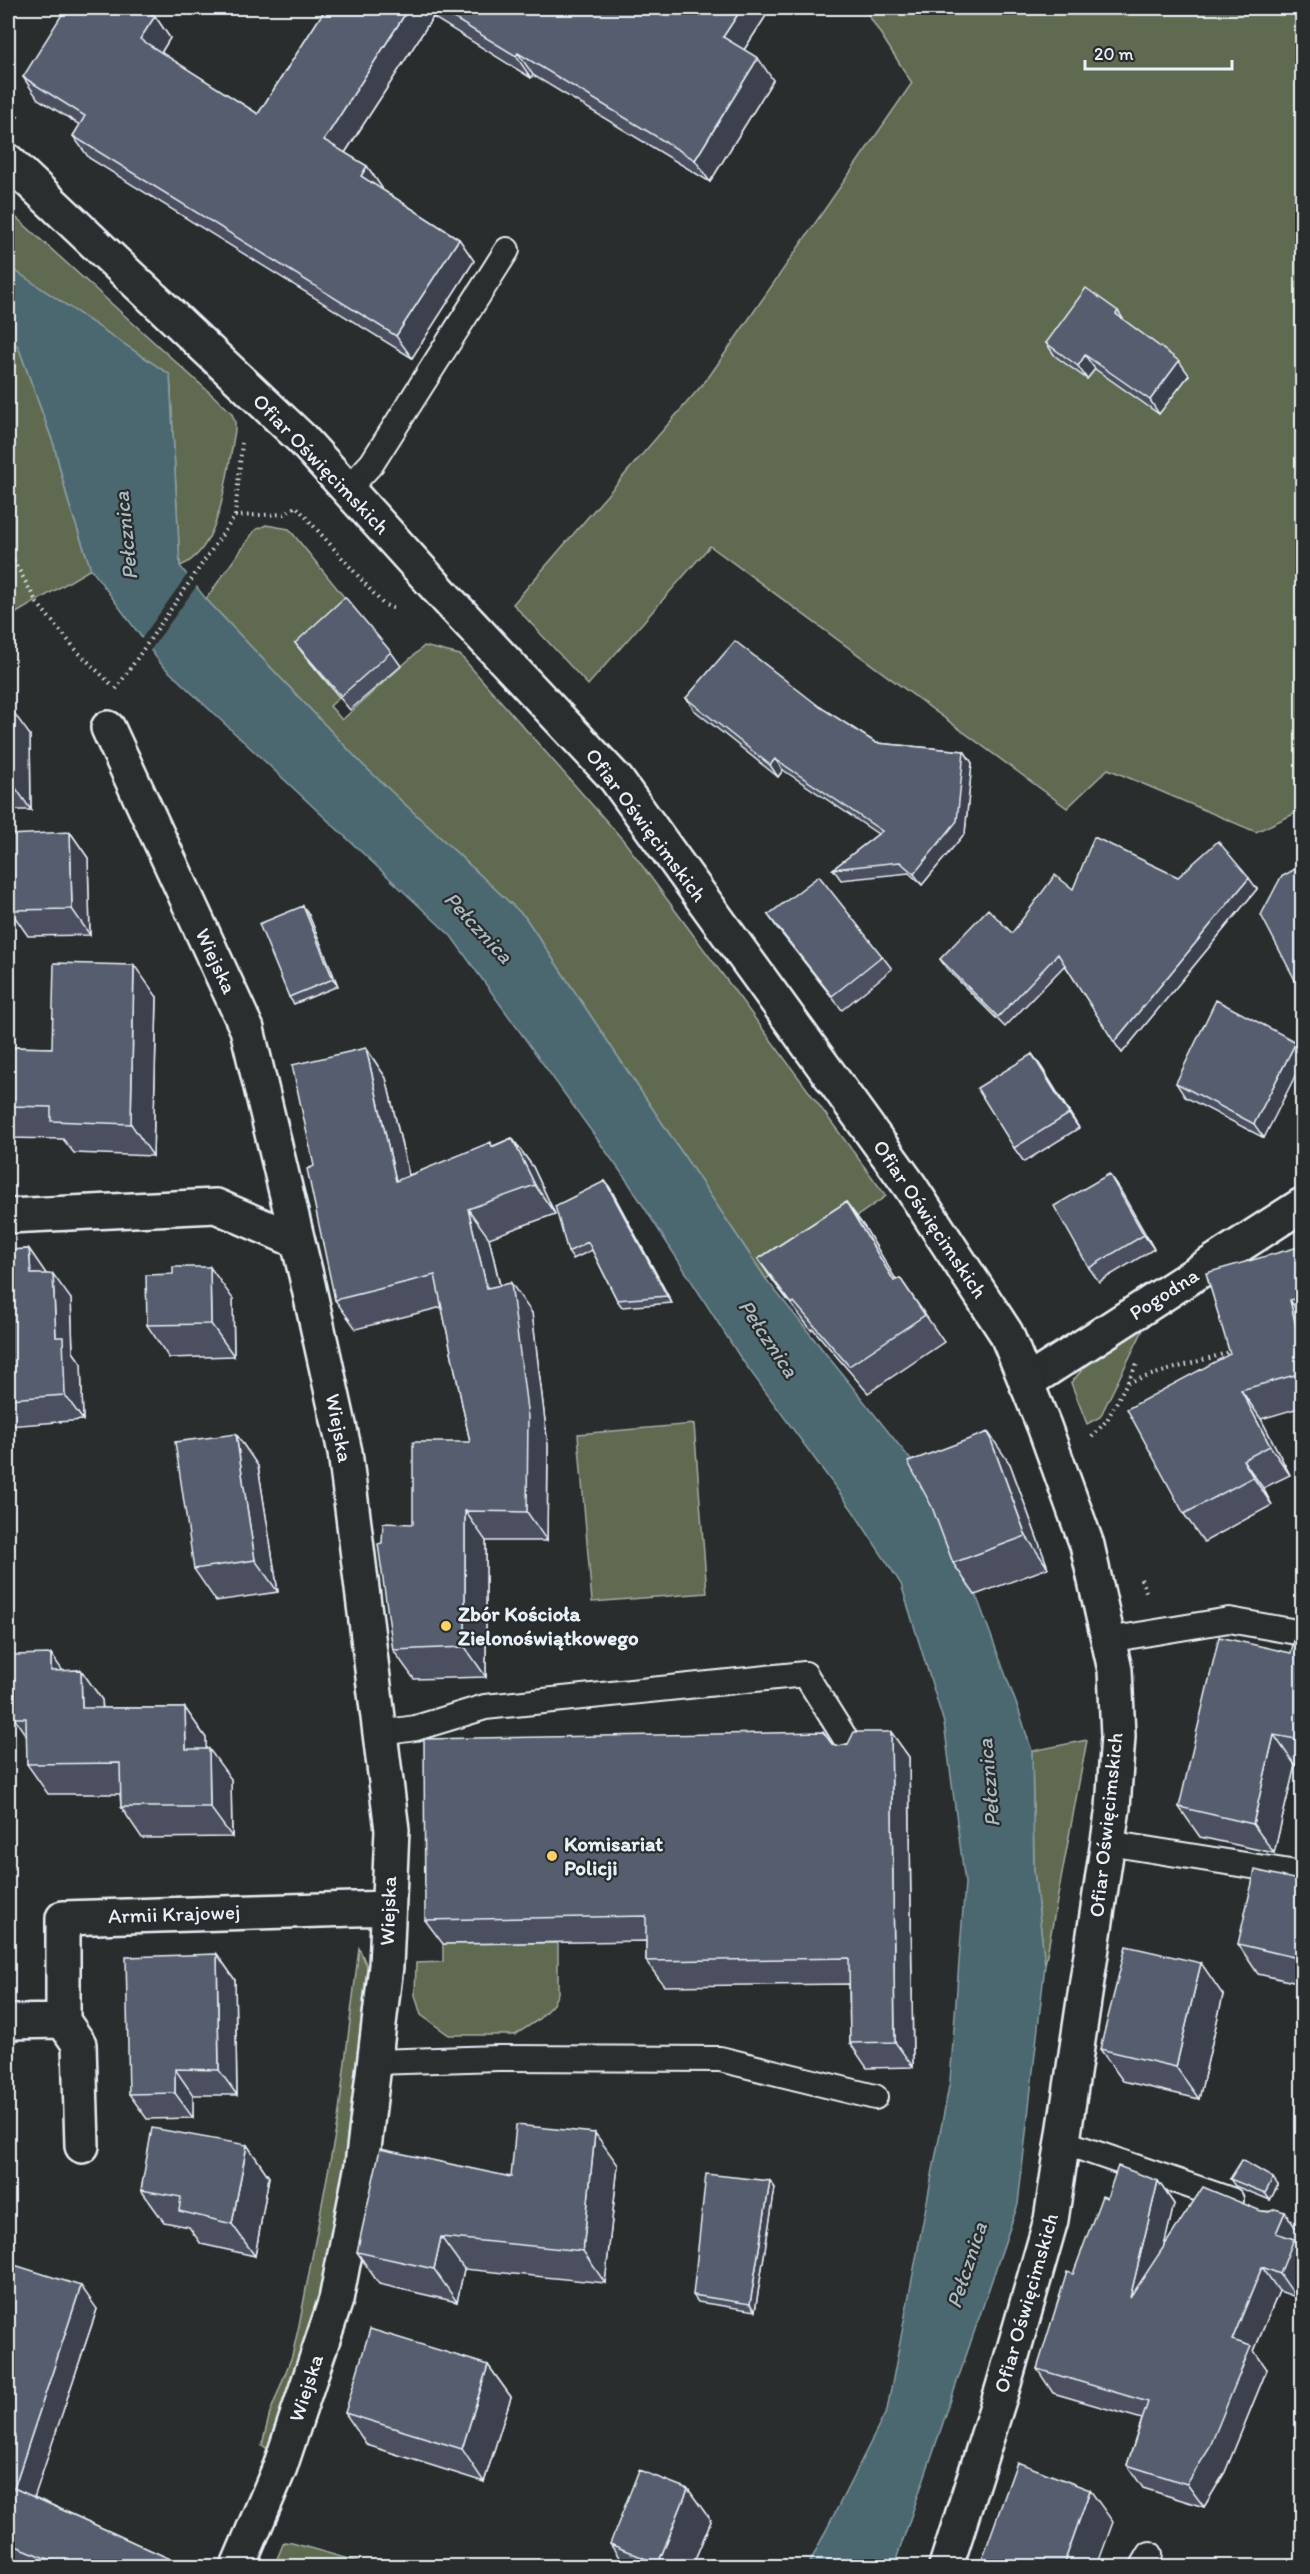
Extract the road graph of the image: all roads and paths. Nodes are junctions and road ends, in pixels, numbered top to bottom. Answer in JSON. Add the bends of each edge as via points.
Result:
{"nodes":[{"id":1,"x":8,"y":160,"type":"edge"},
{"id":2,"x":507,"y":250,"type":"dead end"},
{"id":3,"x":243,"y":438,"type":"dead end"},
{"id":4,"x":348,"y":489,"type":"junction"},
{"id":5,"x":235,"y":516,"type":"junction"},
{"id":6,"x":8,"y":550,"type":"edge"},
{"id":7,"x":447,"y":599,"type":"junction"},
{"id":8,"x":108,"y":728,"type":"dead end"},
{"id":9,"x":1302,"y":1205,"type":"edge"},
{"id":10,"x":8,"y":1216,"type":"edge"},
{"id":11,"x":297,"y":1241,"type":"junction"},
{"id":12,"x":1233,"y":1351,"type":"edge"},
{"id":13,"x":1026,"y":1383,"type":"junction"},
{"id":14,"x":1127,"y":1383,"type":"dead end"},
{"id":15,"x":1302,"y":1633,"type":"edge"},
{"id":16,"x":1108,"y":1640,"type":"junction"},
{"id":17,"x":380,"y":1734,"type":"junction"},
{"id":18,"x":856,"y":1757,"type":"edge"},
{"id":19,"x":1107,"y":1843,"type":"junction"},
{"id":20,"x":1302,"y":1874,"type":"edge"},
{"id":21,"x":388,"y":1908,"type":"junction"},
{"id":22,"x":63,"y":2021,"type":"junction"},
{"id":23,"x":8,"y":2022,"type":"edge"},
{"id":24,"x":375,"y":2062,"type":"junction"},
{"id":25,"x":875,"y":2097,"type":"dead end"},
{"id":26,"x":1063,"y":2142,"type":"junction"},
{"id":27,"x":82,"y":2146,"type":"dead end"},
{"id":28,"x":1253,"y":2209,"type":"edge"},
{"id":29,"x":238,"y":2566,"type":"edge"},
{"id":30,"x":946,"y":2566,"type":"edge"}],
"edges":[{"from":1,"to":4,"type":"street","name":"Ofiar Oświęcimskich","via":[[302,439]]},
{"from":2,"to":4,"type":"lane","via":[[372,463]]},
{"from":3,"to":5,"type":"path"},
{"from":4,"to":7,"type":"street","name":"Ofiar Oświęcimskich"},
{"from":5,"to":6,"type":"path","via":[[116,689],[37,603]]},
{"from":5,"to":7,"type":"path","via":[[285,514],[296,506],[383,604],[422,622],[432,619]]},
{"from":7,"to":13,"type":"street","name":"Ofiar Oświęcimskich","via":[[616,779],[910,1186],[1006,1334]]},
{"from":8,"to":11,"type":"street","name":"Wiejska","via":[[247,1029]]},
{"from":9,"to":13,"type":"street","name":"Pogodna"},
{"from":10,"to":11,"type":"street","via":[[216,1206]]},
{"from":11,"to":17,"type":"street","name":"Wiejska","via":[[345,1452]]},
{"from":12,"to":14,"type":"path"},
{"from":13,"to":16,"type":"street","name":"Ofiar Oświęcimskich","via":[[1087,1545]]},
{"from":15,"to":16,"type":"lane","via":[[1229,1620]]},
{"from":16,"to":19,"type":"street","name":"Ofiar Oświęcimskich","via":[[1115,1670],[1118,1736]]},
{"from":17,"to":18,"type":"lane","via":[[416,1728],[485,1707],[805,1674]]},
{"from":17,"to":21,"type":"street","name":"Wiejska","via":[[392,1830]]},
{"from":19,"to":20,"type":"lane"},
{"from":19,"to":26,"type":"street","name":"Ofiar Oświęcimskich"},
{"from":21,"to":22,"type":"street","name":"Armii Krajowej","via":[[63,1918]]},
{"from":21,"to":24,"type":"street","name":"Wiejska","via":[[387,1966]]},
{"from":22,"to":23,"type":"street"},
{"from":22,"to":27,"type":"street","via":[[79,2044]]},
{"from":24,"to":25,"type":"lane","via":[[720,2059]]},
{"from":24,"to":29,"type":"street","name":"Wiejska","via":[[362,2165],[336,2301],[280,2467]]},
{"from":26,"to":28,"type":"lane"},
{"from":26,"to":30,"type":"street","name":"Ofiar Oświęcimskich","via":[[1052,2220]]}]}
